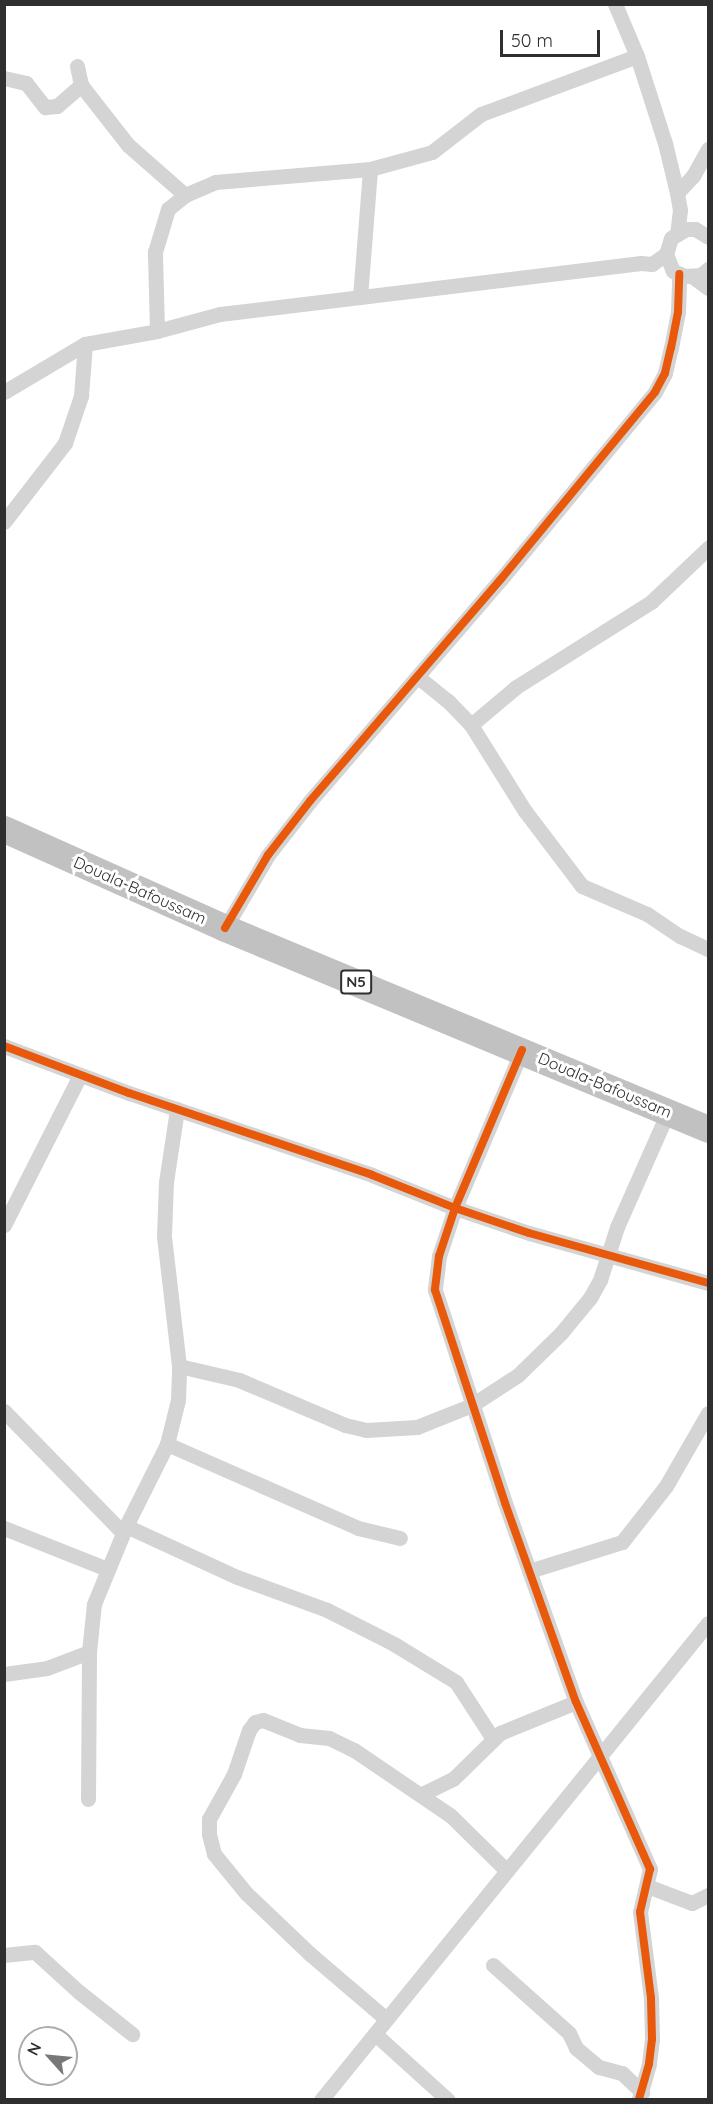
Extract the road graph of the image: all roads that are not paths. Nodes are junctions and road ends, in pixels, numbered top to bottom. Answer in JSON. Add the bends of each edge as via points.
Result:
{"nodes":[{"id":1,"x":615,"y":4,"type":"edge"},
{"id":2,"x":638,"y":56,"type":"junction"},
{"id":3,"x":77,"y":66,"type":"dead end"},
{"id":4,"x":4,"y":78,"type":"edge"},
{"id":5,"x":81,"y":85,"type":"junction"},
{"id":6,"x":708,"y":149,"type":"edge"},
{"id":7,"x":370,"y":169,"type":"junction"},
{"id":8,"x":677,"y":193,"type":"junction"},
{"id":9,"x":185,"y":195,"type":"junction"},
{"id":10,"x":677,"y":233,"type":"junction"},
{"id":11,"x":708,"y":237,"type":"edge"},
{"id":12,"x":666,"y":254,"type":"junction"},
{"id":13,"x":708,"y":268,"type":"edge"},
{"id":14,"x":686,"y":276,"type":"junction"},
{"id":15,"x":708,"y":288,"type":"edge"},
{"id":16,"x":360,"y":297,"type":"junction"},
{"id":17,"x":157,"y":331,"type":"junction"},
{"id":18,"x":85,"y":344,"type":"junction"},
{"id":19,"x":4,"y":392,"type":"edge"},
{"id":20,"x":4,"y":522,"type":"edge"},
{"id":21,"x":708,"y":548,"type":"edge"},
{"id":22,"x":418,"y":677,"type":"junction"},
{"id":23,"x":471,"y":725,"type":"junction"},
{"id":24,"x":4,"y":830,"type":"edge"},
{"id":25,"x":225,"y":928,"type":"junction"},
{"id":26,"x":708,"y":949,"type":"edge"},
{"id":27,"x":4,"y":1046,"type":"edge"},
{"id":28,"x":522,"y":1050,"type":"junction"},
{"id":29,"x":81,"y":1075,"type":"junction"},
{"id":30,"x":177,"y":1109,"type":"junction"},
{"id":31,"x":669,"y":1112,"type":"junction"},
{"id":32,"x":708,"y":1129,"type":"edge"},
{"id":33,"x":455,"y":1208,"type":"junction"},
{"id":34,"x":4,"y":1226,"type":"edge"},
{"id":35,"x":607,"y":1253,"type":"junction"},
{"id":36,"x":708,"y":1282,"type":"edge"},
{"id":37,"x":179,"y":1366,"type":"junction"},
{"id":38,"x":472,"y":1405,"type":"junction"},
{"id":39,"x":4,"y":1411,"type":"edge"},
{"id":40,"x":708,"y":1413,"type":"edge"},
{"id":41,"x":167,"y":1444,"type":"junction"},
{"id":42,"x":4,"y":1528,"type":"edge"},
{"id":43,"x":125,"y":1529,"type":"junction"},
{"id":44,"x":400,"y":1538,"type":"dead end"},
{"id":45,"x":107,"y":1569,"type":"junction"},
{"id":46,"x":529,"y":1571,"type":"junction"},
{"id":47,"x":708,"y":1624,"type":"edge"},
{"id":48,"x":89,"y":1652,"type":"junction"},
{"id":49,"x":4,"y":1674,"type":"edge"},
{"id":50,"x":576,"y":1702,"type":"junction"},
{"id":51,"x":493,"y":1738,"type":"junction"},
{"id":52,"x":601,"y":1755,"type":"junction"},
{"id":53,"x":422,"y":1794,"type":"junction"},
{"id":54,"x":88,"y":1799,"type":"dead end"},
{"id":55,"x":506,"y":1870,"type":"junction"},
{"id":56,"x":647,"y":1886,"type":"junction"},
{"id":57,"x":708,"y":1895,"type":"edge"},
{"id":58,"x":4,"y":1955,"type":"edge"},
{"id":59,"x":493,"y":1965,"type":"dead end"},
{"id":60,"x":385,"y":2018,"type":"junction"},
{"id":61,"x":132,"y":2034,"type":"dead end"},
{"id":62,"x":375,"y":2034,"type":"junction"},
{"id":63,"x":640,"y":2096,"type":"edge"},
{"id":64,"x":321,"y":2100,"type":"edge"},
{"id":65,"x":448,"y":2100,"type":"edge"}],
"edges":[{"from":1,"to":2,"type":"street"},
{"from":2,"to":7,"type":"street","via":[[481,114],[432,152]]},
{"from":2,"to":8,"type":"street"},
{"from":3,"to":5,"type":"street"},
{"from":4,"to":5,"type":"street","via":[[27,83],[45,107],[57,105]]},
{"from":5,"to":9,"type":"street","via":[[128,145]]},
{"from":6,"to":8,"type":"street","via":[[693,176]]},
{"from":7,"to":9,"type":"street","via":[[215,182]]},
{"from":7,"to":16,"type":"street"},
{"from":8,"to":10,"type":"street"},
{"from":9,"to":17,"type":"street","via":[[168,209],[156,252]]},
{"from":10,"to":11,"type":"street","via":[[695,229]]},
{"from":10,"to":12,"type":"street"},
{"from":12,"to":14,"type":"street","via":[[668,262]]},
{"from":12,"to":16,"type":"street","via":[[652,264]]},
{"from":13,"to":14,"type":"street"},
{"from":14,"to":15,"type":"street"},
{"from":14,"to":22,"type":"street","via":[[665,372],[654,392]]},
{"from":16,"to":17,"type":"street","via":[[220,314]]},
{"from":17,"to":18,"type":"street"},
{"from":18,"to":19,"type":"street"},
{"from":18,"to":20,"type":"street","via":[[81,396],[65,443]]},
{"from":21,"to":23,"type":"street","via":[[651,602],[516,687]]},
{"from":22,"to":23,"type":"street"},
{"from":22,"to":25,"type":"street","via":[[268,855]]},
{"from":23,"to":26,"type":"street","via":[[525,811],[582,885],[647,914]]},
{"from":24,"to":25,"type":"highway","name":"Douala-Bafoussam","number":"N5"},
{"from":25,"to":28,"type":"highway","name":"Douala-Bafoussam","number":"N5"},
{"from":27,"to":29,"type":"street"},
{"from":28,"to":31,"type":"highway","name":"Douala-Bafoussam","number":"N5"},
{"from":28,"to":33,"type":"street"},
{"from":29,"to":30,"type":"street"},
{"from":29,"to":34,"type":"street"},
{"from":30,"to":33,"type":"street","via":[[372,1174]]},
{"from":30,"to":37,"type":"street","via":[[166,1182],[164,1236]]},
{"from":31,"to":32,"type":"highway","name":"Douala-Bafoussam","number":"N5"},
{"from":31,"to":35,"type":"street"},
{"from":33,"to":35,"type":"street"},
{"from":33,"to":38,"type":"street","via":[[439,1256],[435,1290]]},
{"from":35,"to":36,"type":"street"},
{"from":35,"to":38,"type":"street","via":[[595,1290],[567,1327],[518,1375]]},
{"from":37,"to":38,"type":"street","via":[[239,1380],[345,1425],[366,1430],[417,1427]]},
{"from":37,"to":41,"type":"street","via":[[178,1400]]},
{"from":38,"to":46,"type":"street"},
{"from":39,"to":43,"type":"street"},
{"from":40,"to":46,"type":"street","via":[[666,1486],[622,1542]]},
{"from":41,"to":43,"type":"street"},
{"from":41,"to":44,"type":"street","via":[[358,1528]]},
{"from":42,"to":45,"type":"street"},
{"from":43,"to":45,"type":"street"},
{"from":43,"to":51,"type":"street","via":[[327,1610],[394,1644],[456,1682]]},
{"from":45,"to":48,"type":"street","via":[[94,1604]]},
{"from":46,"to":50,"type":"street"},
{"from":47,"to":52,"type":"street"},
{"from":48,"to":49,"type":"street","via":[[47,1668]]},
{"from":48,"to":54,"type":"street"},
{"from":50,"to":51,"type":"street"},
{"from":50,"to":52,"type":"street"},
{"from":51,"to":53,"type":"street","via":[[453,1779]]},
{"from":52,"to":55,"type":"street"},
{"from":52,"to":56,"type":"street","via":[[650,1869]]},
{"from":53,"to":55,"type":"street","via":[[474,1837]]},
{"from":53,"to":60,"type":"street","via":[[329,1738],[300,1735],[263,1720],[255,1722],[249,1730],[234,1774],[209,1819],[214,1854],[246,1893]]},
{"from":55,"to":60,"type":"street"},
{"from":56,"to":57,"type":"street","via":[[692,1903]]},
{"from":56,"to":63,"type":"street","via":[[640,1912],[652,2039]]},
{"from":58,"to":61,"type":"street","via":[[35,1952]]},
{"from":59,"to":63,"type":"street","via":[[569,2033],[576,2048],[599,2067],[622,2073]]},
{"from":60,"to":62,"type":"street"},
{"from":62,"to":64,"type":"street"},
{"from":62,"to":65,"type":"street"}]}
